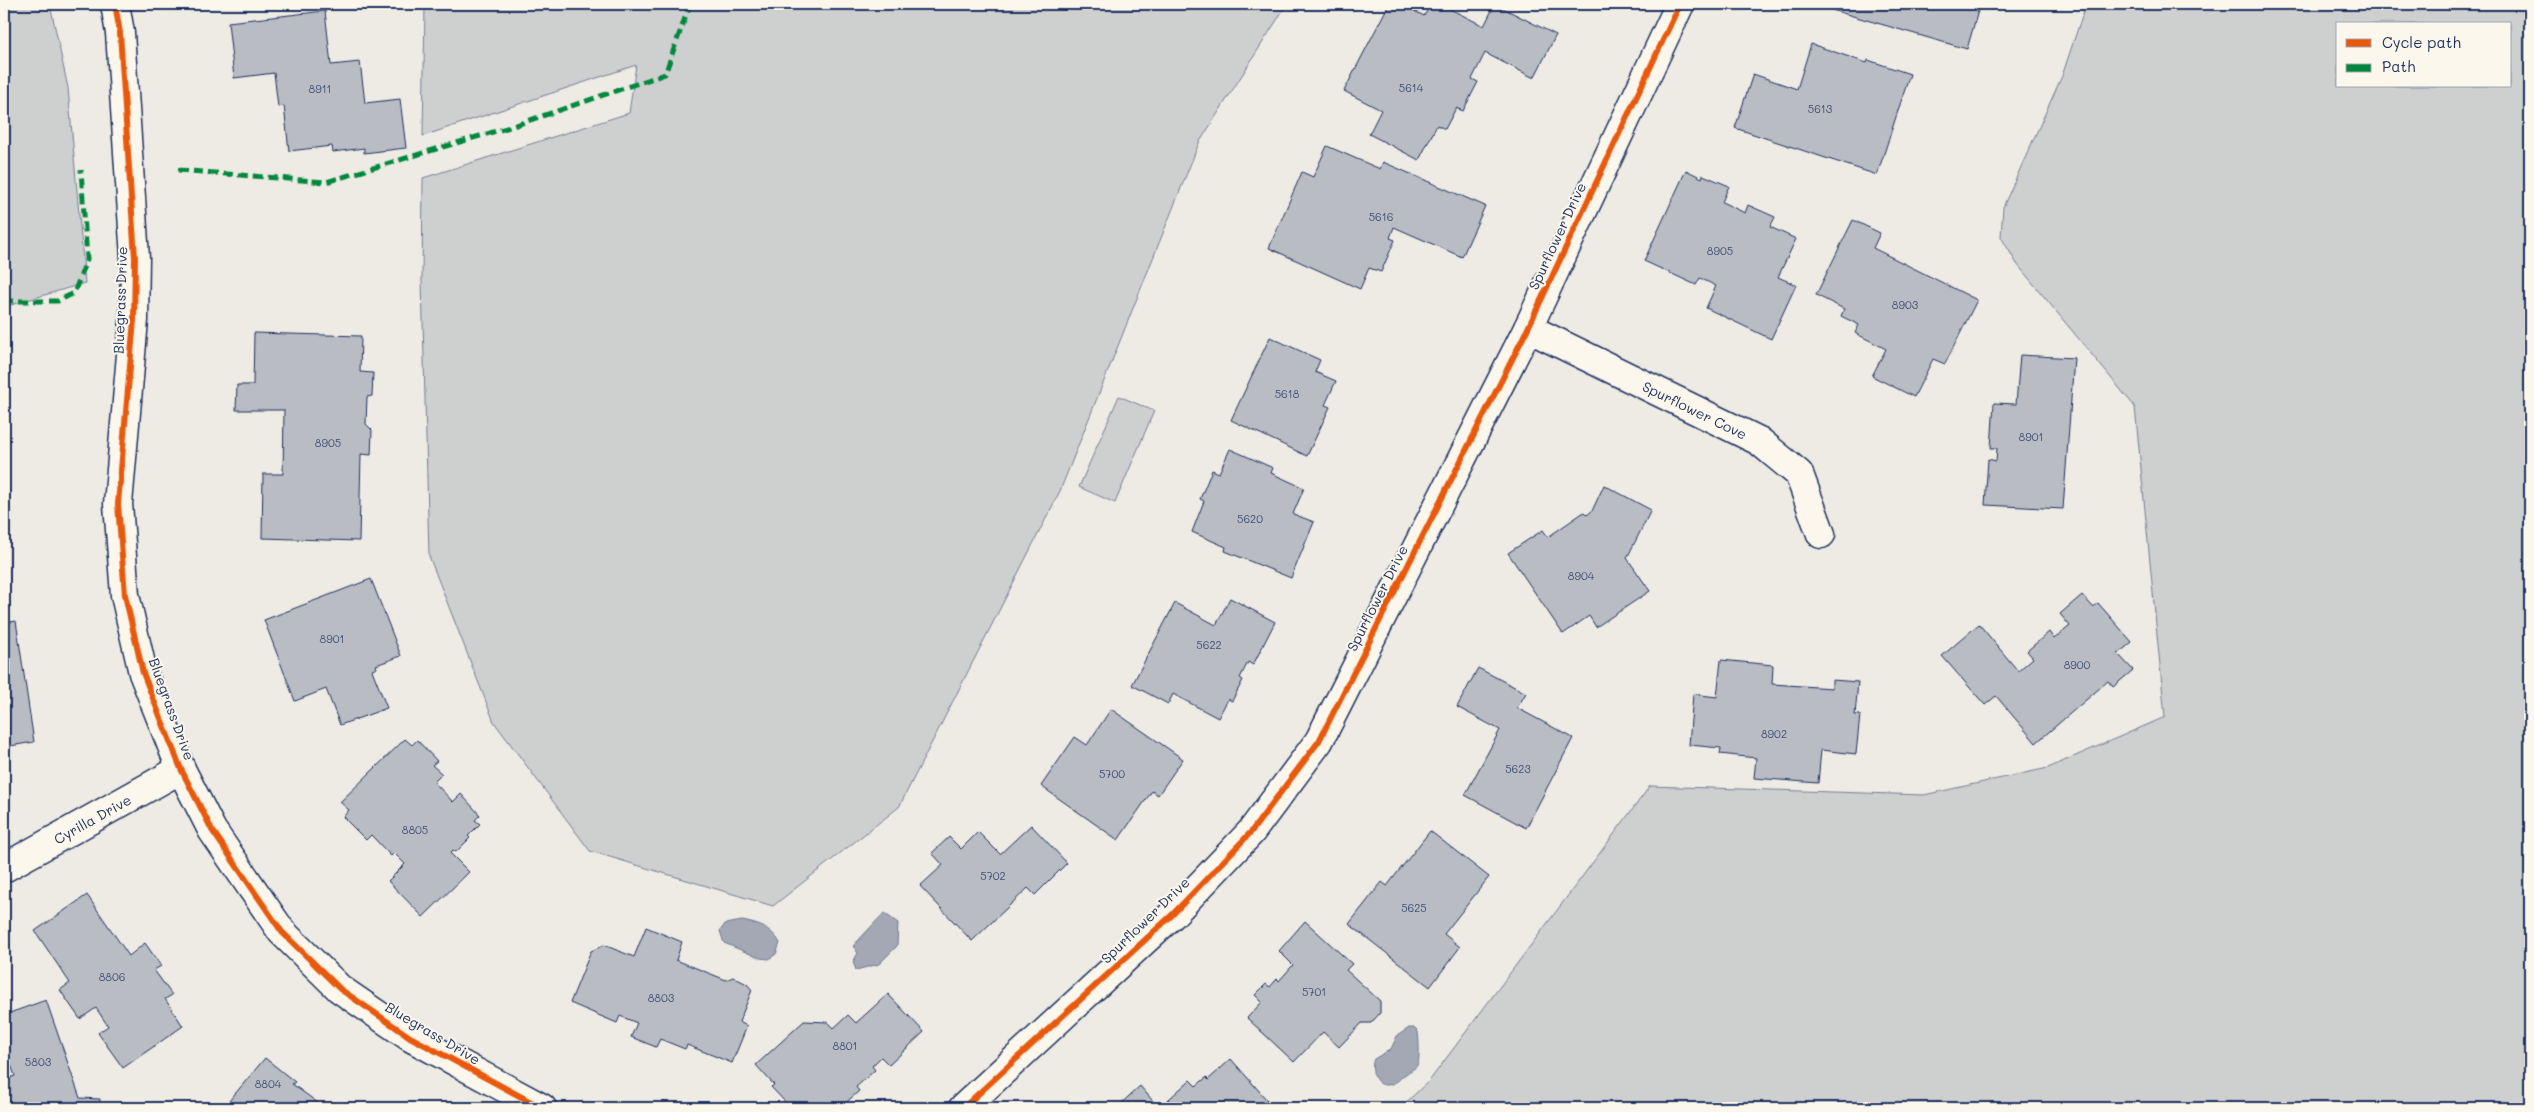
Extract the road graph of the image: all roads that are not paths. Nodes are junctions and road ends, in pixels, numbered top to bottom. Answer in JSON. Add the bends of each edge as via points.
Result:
{"nodes":[{"id":1,"x":115,"y":4,"type":"edge"},
{"id":2,"x":1680,"y":4,"type":"edge"},
{"id":3,"x":1528,"y":328,"type":"junction"},
{"id":4,"x":1821,"y":534,"type":"dead end"},
{"id":5,"x":181,"y":769,"type":"junction"},
{"id":6,"x":4,"y":868,"type":"edge"},
{"id":7,"x":542,"y":1108,"type":"edge"},
{"id":8,"x":963,"y":1108,"type":"edge"}],
"edges":[{"from":1,"to":5,"type":"street","name":"Bluegrass Drive","via":[[120,33],[135,258],[134,320],[118,504],[125,595],[143,673]]},
{"from":2,"to":3,"type":"street","name":"Spurflower Drive"},
{"from":3,"to":4,"type":"street","name":"Spurflower Cove","via":[[1759,441],[1799,474]]},
{"from":3,"to":8,"type":"street","name":"Spurflower Drive","via":[[1319,741],[1251,832],[1172,915]]},
{"from":5,"to":6,"type":"street","name":"Cyrilla Drive"},
{"from":5,"to":7,"type":"street","name":"Bluegrass Drive","via":[[212,830],[282,932],[340,989],[410,1037]]}]}
